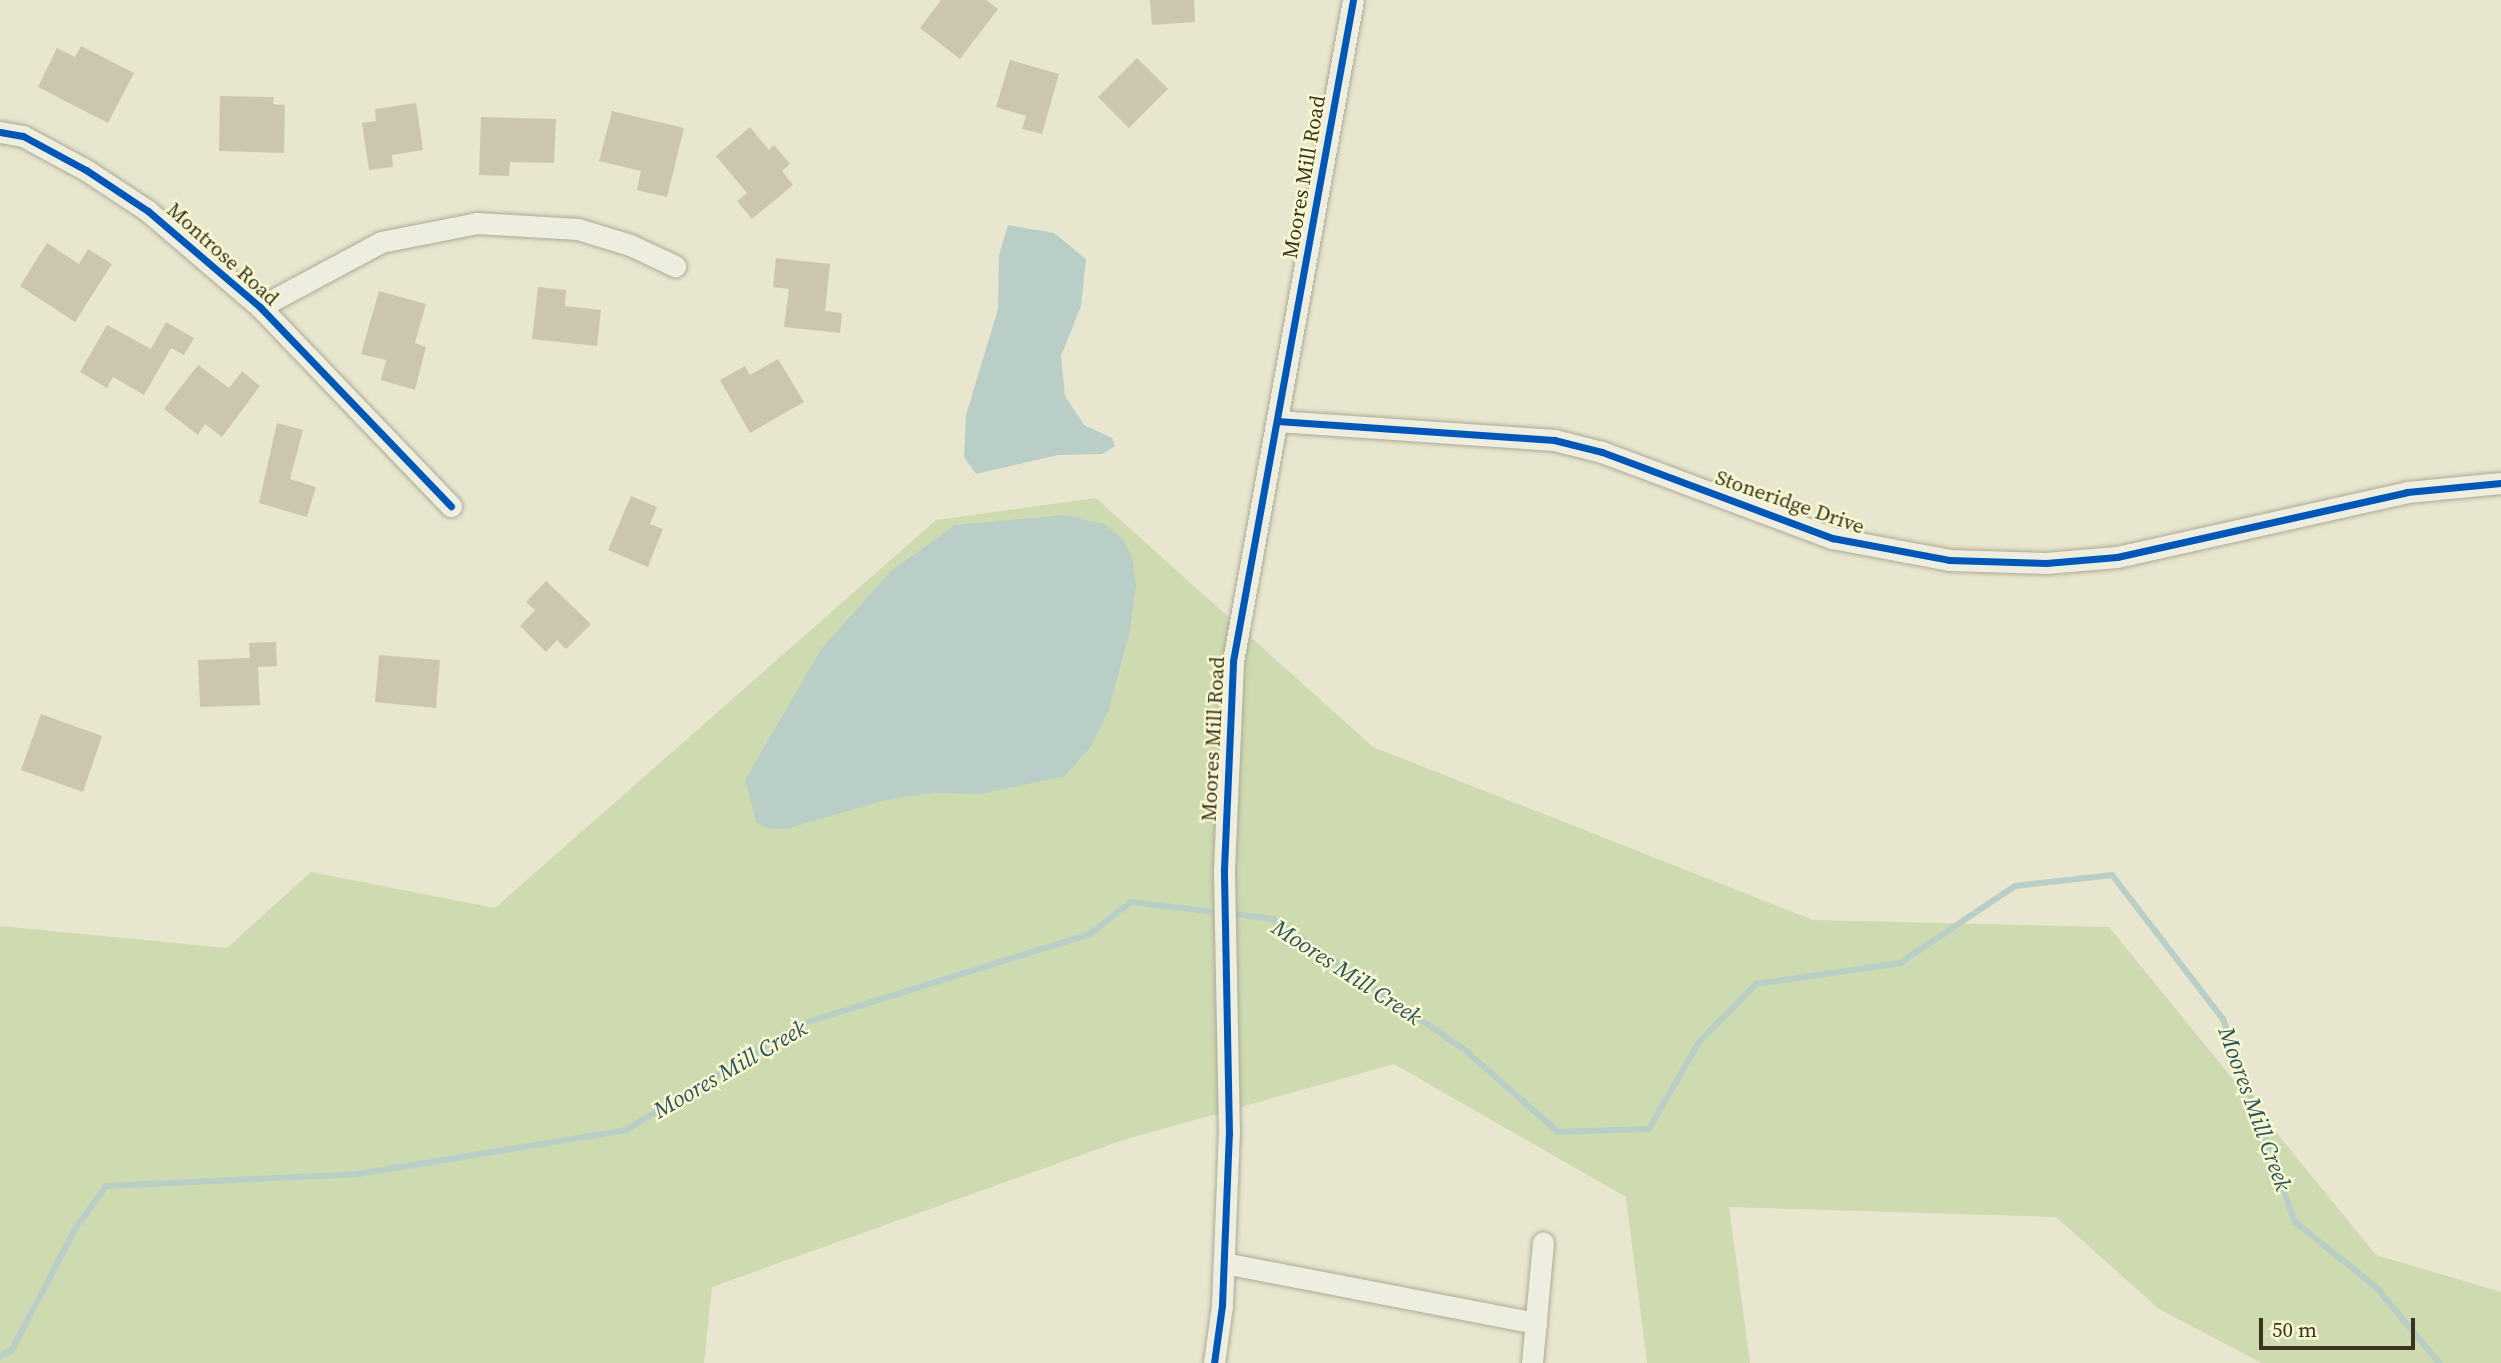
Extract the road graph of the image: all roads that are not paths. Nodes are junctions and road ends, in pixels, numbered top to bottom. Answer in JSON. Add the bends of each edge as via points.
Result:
{"nodes":[{"id":1,"x":1353,"y":0,"type":"edge"},
{"id":2,"x":0,"y":132,"type":"edge"},
{"id":3,"x":675,"y":266,"type":"dead end"},
{"id":4,"x":260,"y":307,"type":"junction"},
{"id":5,"x":1277,"y":421,"type":"junction"},
{"id":6,"x":2501,"y":483,"type":"edge"},
{"id":7,"x":451,"y":506,"type":"dead end"},
{"id":8,"x":1543,"y":1243,"type":"dead end"},
{"id":9,"x":1224,"y":1263,"type":"junction"},
{"id":10,"x":1536,"y":1322,"type":"junction"},
{"id":11,"x":1214,"y":1363,"type":"edge"},
{"id":12,"x":1532,"y":1363,"type":"edge"}],
"edges":[{"from":1,"to":5,"type":"street","name":"Moores Mill Road"},
{"from":2,"to":4,"type":"street","name":"Montrose Road","via":[[23,136],[148,211]]},
{"from":3,"to":4,"type":"street","via":[[630,245],[578,229],[477,223],[381,242]]},
{"from":4,"to":7,"type":"street","name":"Montrose Road"},
{"from":5,"to":6,"type":"street","name":"Stoneridge Drive","via":[[1554,440],[1602,452],[1832,538],[1949,560],[2046,563],[2117,557],[2407,492]]},
{"from":5,"to":9,"type":"street","name":"Moores Mill Road","via":[[1233,661],[1224,870],[1229,1134]]},
{"from":8,"to":10,"type":"street"},
{"from":9,"to":10,"type":"street"},
{"from":9,"to":11,"type":"street","name":"Moores Mill Road"},
{"from":10,"to":12,"type":"street"}]}
